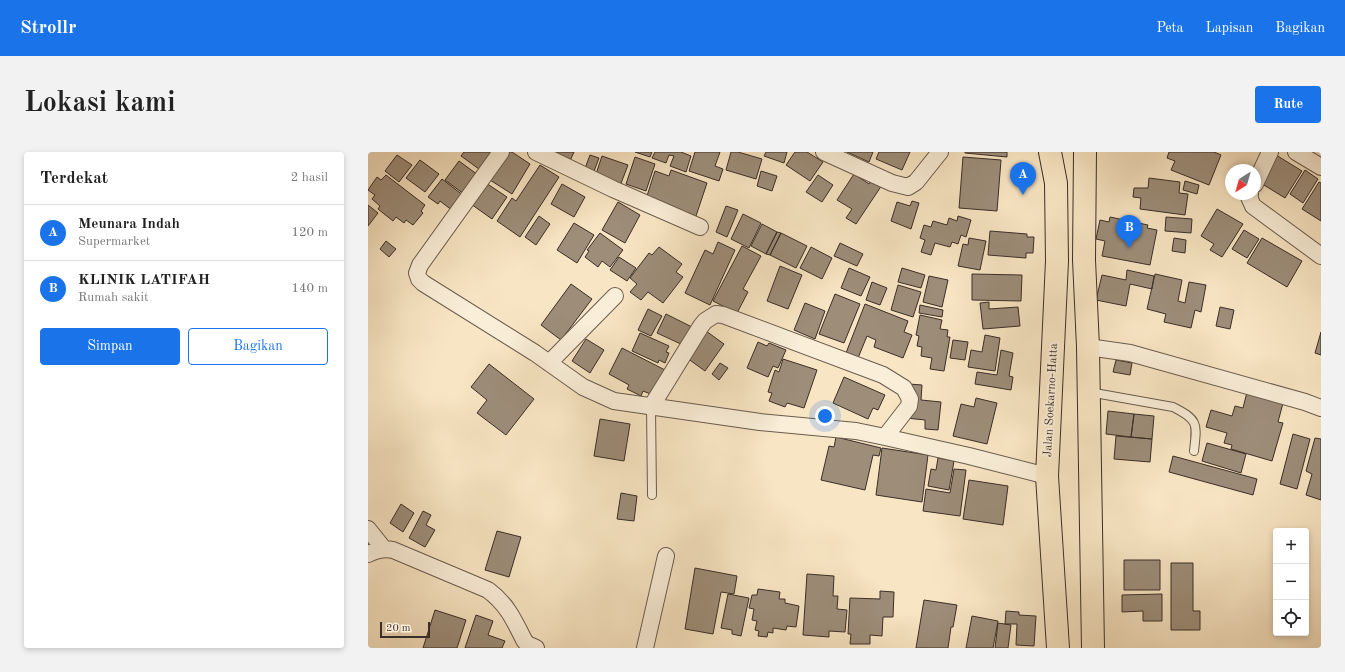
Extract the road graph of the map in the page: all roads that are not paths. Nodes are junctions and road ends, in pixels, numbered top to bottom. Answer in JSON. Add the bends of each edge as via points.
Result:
{"nodes":[{"id":1,"x":501,"y":152,"type":"edge"},
{"id":2,"x":536,"y":152,"type":"edge"},
{"id":3,"x":824,"y":152,"type":"edge"},
{"id":4,"x":940,"y":152,"type":"edge"},
{"id":5,"x":1050,"y":152,"type":"edge"},
{"id":6,"x":1084,"y":152,"type":"edge"},
{"id":7,"x":1270,"y":152,"type":"edge"},
{"id":8,"x":1296,"y":152,"type":"edge"},
{"id":9,"x":1321,"y":167,"type":"edge"},
{"id":10,"x":1261,"y":171,"type":"edge"},
{"id":11,"x":1250,"y":200,"type":"edge"},
{"id":12,"x":700,"y":227,"type":"dead end"},
{"id":13,"x":1321,"y":256,"type":"edge"},
{"id":14,"x":1084,"y":260,"type":"junction"},
{"id":15,"x":1057,"y":261,"type":"junction"},
{"id":16,"x":615,"y":296,"type":"dead end"},
{"id":17,"x":1088,"y":347,"type":"junction"},
{"id":18,"x":549,"y":363,"type":"junction"},
{"id":19,"x":1088,"y":392,"type":"junction"},
{"id":20,"x":651,"y":407,"type":"junction"},
{"id":21,"x":1321,"y":408,"type":"edge"},
{"id":22,"x":885,"y":436,"type":"junction"},
{"id":23,"x":1194,"y":451,"type":"dead end"},
{"id":24,"x":1047,"y":476,"type":"junction"},
{"id":25,"x":652,"y":495,"type":"dead end"},
{"id":26,"x":368,"y":528,"type":"edge"},
{"id":27,"x":384,"y":549,"type":"junction"},
{"id":28,"x":368,"y":554,"type":"edge"},
{"id":29,"x":666,"y":556,"type":"dead end"},
{"id":30,"x":536,"y":648,"type":"edge"},
{"id":31,"x":645,"y":648,"type":"edge"},
{"id":32,"x":1058,"y":648,"type":"edge"},
{"id":33,"x":1093,"y":648,"type":"edge"}],
"edges":[{"from":1,"to":18,"type":"street","via":[[420,265],[417,273],[422,283]]},
{"from":2,"to":12,"type":"street"},
{"from":3,"to":4,"type":"street","via":[[892,183],[908,186],[916,182]]},
{"from":5,"to":15,"type":"highway","name":"Jalan Soekarno-Hatta","via":[[1056,183]]},
{"from":6,"to":14,"type":"highway"},
{"from":7,"to":10,"type":"street"},
{"from":8,"to":9,"type":"street"},
{"from":11,"to":13,"type":"street","via":[[1253,206]]},
{"from":14,"to":15,"type":"highway"},
{"from":14,"to":17,"type":"highway"},
{"from":15,"to":24,"type":"highway","name":"Jalan Soekarno-Hatta"},
{"from":16,"to":18,"type":"street"},
{"from":17,"to":19,"type":"highway"},
{"from":17,"to":21,"type":"street","via":[[1130,353]]},
{"from":18,"to":20,"type":"street","via":[[595,393],[614,401]]},
{"from":19,"to":23,"type":"lane","via":[[1174,408],[1185,413],[1193,420],[1196,429]]},
{"from":19,"to":33,"type":"highway"},
{"from":20,"to":22,"type":"street"},
{"from":20,"to":22,"type":"street","via":[[701,326],[716,314],[883,375],[899,385],[910,398],[909,406]]},
{"from":20,"to":25,"type":"lane"},
{"from":22,"to":24,"type":"street"},
{"from":24,"to":32,"type":"highway","name":"Jalan Soekarno-Hatta"},
{"from":26,"to":27,"type":"street"},
{"from":27,"to":28,"type":"street"},
{"from":27,"to":30,"type":"street","via":[[393,550],[488,590],[508,610],[527,644]]},
{"from":29,"to":31,"type":"street"}]}
